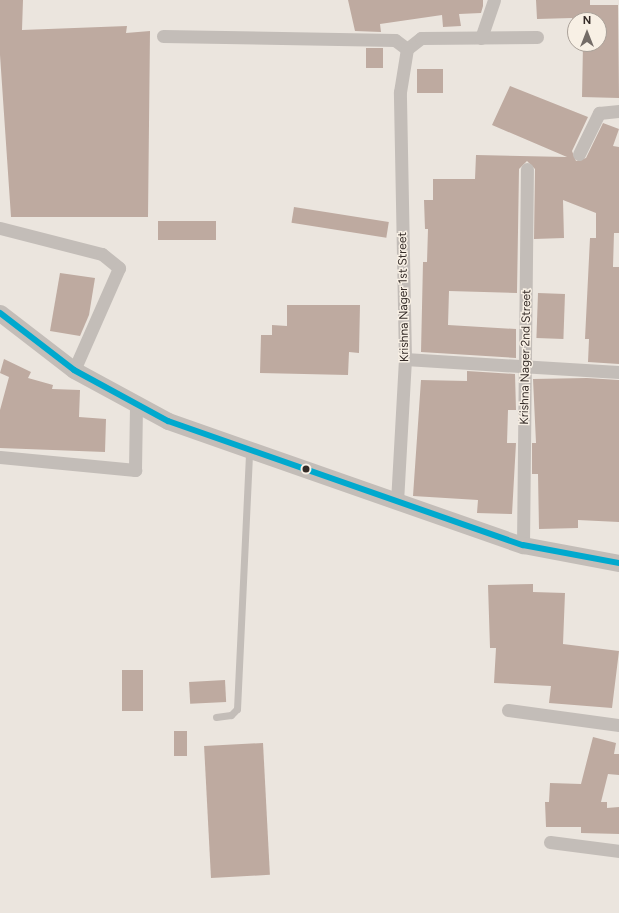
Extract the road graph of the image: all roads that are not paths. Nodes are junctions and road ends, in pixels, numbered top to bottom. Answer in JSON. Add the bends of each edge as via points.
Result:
{"nodes":[{"id":1,"x":494,"y":0,"type":"edge"},
{"id":2,"x":163,"y":36,"type":"dead end"},
{"id":3,"x":537,"y":37,"type":"dead end"},
{"id":4,"x":481,"y":38,"type":"junction"},
{"id":5,"x":407,"y":49,"type":"junction"},
{"id":6,"x":619,"y":111,"type":"edge"},
{"id":7,"x":579,"y":154,"type":"dead end"},
{"id":8,"x":527,"y":169,"type":"dead end"},
{"id":9,"x":0,"y":228,"type":"edge"},
{"id":10,"x":0,"y":313,"type":"edge"},
{"id":11,"x":405,"y":359,"type":"junction"},
{"id":12,"x":526,"y":367,"type":"junction"},
{"id":13,"x":74,"y":370,"type":"junction"},
{"id":14,"x":619,"y":372,"type":"edge"},
{"id":15,"x":136,"y":404,"type":"junction"},
{"id":16,"x":249,"y":449,"type":"junction"},
{"id":17,"x":0,"y":457,"type":"edge"},
{"id":18,"x":397,"y":502,"type":"junction"},
{"id":19,"x":523,"y":545,"type":"junction"},
{"id":20,"x":619,"y":563,"type":"edge"},
{"id":21,"x":508,"y":710,"type":"dead end"},
{"id":22,"x":216,"y":717,"type":"dead end"},
{"id":23,"x":619,"y":725,"type":"edge"},
{"id":24,"x":550,"y":842,"type":"dead end"},
{"id":25,"x":619,"y":851,"type":"edge"}],
"edges":[{"from":1,"to":4,"type":"street"},
{"from":2,"to":5,"type":"street","via":[[395,40]]},
{"from":3,"to":4,"type":"street"},
{"from":4,"to":5,"type":"street","via":[[421,38]]},
{"from":5,"to":11,"type":"street","name":"Krishna Nager 1st Street","via":[[400,92]]},
{"from":6,"to":7,"type":"street","via":[[599,113]]},
{"from":8,"to":12,"type":"street","name":"Krishna Nager 2nd Street"},
{"from":9,"to":13,"type":"street","via":[[102,254],[119,268]]},
{"from":10,"to":13,"type":"street"},
{"from":11,"to":12,"type":"street"},
{"from":11,"to":18,"type":"street","name":"Krishna Nager 1st Street"},
{"from":12,"to":14,"type":"street"},
{"from":12,"to":19,"type":"street","name":"Krishna Nager 2nd Street"},
{"from":13,"to":15,"type":"street"},
{"from":15,"to":16,"type":"street","via":[[168,421]]},
{"from":15,"to":17,"type":"street","via":[[135,470]]},
{"from":16,"to":18,"type":"street"},
{"from":16,"to":22,"type":"lane","via":[[237,709],[231,715]]},
{"from":18,"to":19,"type":"street"},
{"from":19,"to":20,"type":"street"},
{"from":21,"to":23,"type":"street"},
{"from":24,"to":25,"type":"street"}]}
